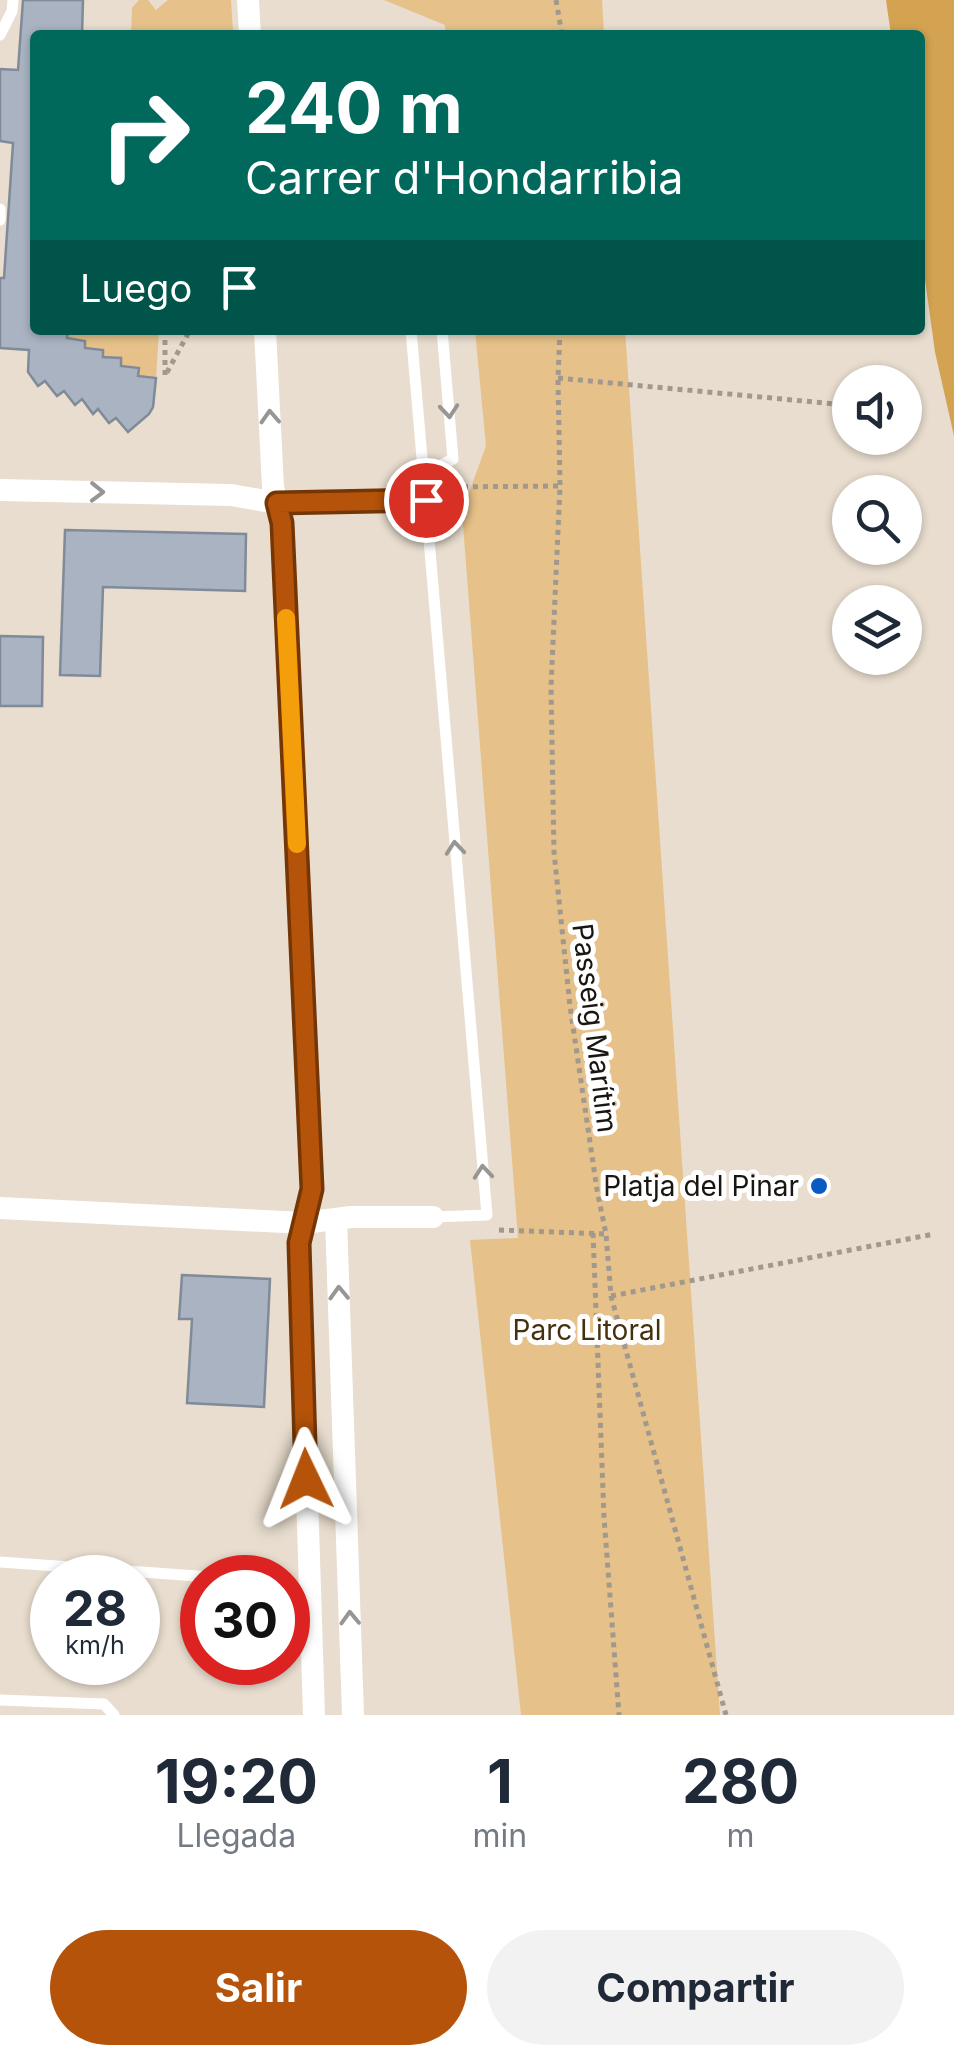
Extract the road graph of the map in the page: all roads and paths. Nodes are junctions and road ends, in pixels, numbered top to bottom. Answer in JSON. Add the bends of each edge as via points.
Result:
{"nodes":[{"id":1,"x":13,"y":0,"type":"edge"},
{"id":2,"x":248,"y":0,"type":"edge"},
{"id":3,"x":556,"y":0,"type":"edge"},
{"id":4,"x":250,"y":30,"type":"edge"},
{"id":5,"x":561,"y":30,"type":"edge"},
{"id":6,"x":0,"y":34,"type":"edge"},
{"id":7,"x":0,"y":210,"type":"edge"},
{"id":8,"x":0,"y":220,"type":"edge"},
{"id":9,"x":166,"y":335,"type":"edge"},
{"id":10,"x":187,"y":335,"type":"edge"},
{"id":11,"x":265,"y":335,"type":"edge"},
{"id":12,"x":411,"y":335,"type":"edge"},
{"id":13,"x":442,"y":335,"type":"edge"},
{"id":14,"x":560,"y":335,"type":"edge"},
{"id":15,"x":558,"y":378,"type":"junction"},
{"id":16,"x":832,"y":404,"type":"edge"},
{"id":17,"x":424,"y":474,"type":"junction"},
{"id":18,"x":0,"y":490,"type":"edge"},
{"id":19,"x":426,"y":500,"type":"junction"},
{"id":20,"x":277,"y":503,"type":"junction"},
{"id":21,"x":0,"y":1208,"type":"edge"},
{"id":22,"x":433,"y":1217,"type":"joint"},
{"id":23,"x":336,"y":1219,"type":"junction"},
{"id":24,"x":304,"y":1223,"type":"junction"},
{"id":25,"x":485,"y":1230,"type":"dead end"},
{"id":26,"x":592,"y":1233,"type":"junction"},
{"id":27,"x":606,"y":1234,"type":"junction"},
{"id":28,"x":934,"y":1234,"type":"dead end"},
{"id":29,"x":611,"y":1296,"type":"junction"},
{"id":30,"x":0,"y":1562,"type":"edge"},
{"id":31,"x":180,"y":1575,"type":"edge"},
{"id":32,"x":0,"y":1700,"type":"edge"},
{"id":33,"x":114,"y":1715,"type":"edge"},
{"id":34,"x":314,"y":1715,"type":"edge"},
{"id":35,"x":353,"y":1715,"type":"edge"},
{"id":36,"x":619,"y":1715,"type":"edge"},
{"id":37,"x":726,"y":1715,"type":"edge"}],
"edges":[{"from":1,"to":6,"type":"lane"},
{"from":2,"to":4,"type":"street"},
{"from":3,"to":5,"type":"path"},
{"from":7,"to":8,"type":"lane"},
{"from":9,"to":10,"type":"path","via":[[165,376]]},
{"from":20,"to":11,"type":"street","one_way":true},
{"from":12,"to":17,"type":"lane"},
{"from":13,"to":17,"type":"lane","one_way":true,"via":[[453,459]]},
{"from":14,"to":15,"type":"path","name":"Passeig Marítim"},
{"from":15,"to":16,"type":"path"},
{"from":15,"to":27,"type":"path","name":"Passeig Marítim","via":[[554,852]]},
{"from":17,"to":19,"type":"lane"},
{"from":18,"to":20,"type":"street","one_way":true,"via":[[231,495]]},
{"from":19,"to":20,"type":"street"},
{"from":22,"to":19,"type":"lane","one_way":true,"via":[[487,1215]]},
{"from":20,"to":24,"type":"street","via":[[312,1189]]},
{"from":21,"to":24,"type":"street"},
{"from":22,"to":23,"type":"street"},
{"from":23,"to":24,"type":"street"},
{"from":35,"to":23,"type":"street","one_way":true},
{"from":24,"to":34,"type":"street","via":[[299,1243]]},
{"from":25,"to":26,"type":"path"},
{"from":26,"to":27,"type":"path"},
{"from":26,"to":36,"type":"path"},
{"from":27,"to":29,"type":"path","name":"Passeig Marítim"},
{"from":28,"to":29,"type":"path"},
{"from":29,"to":37,"type":"path","name":"Passeig Marítim"},
{"from":30,"to":31,"type":"lane"},
{"from":32,"to":33,"type":"lane","via":[[104,1704]]}]}
